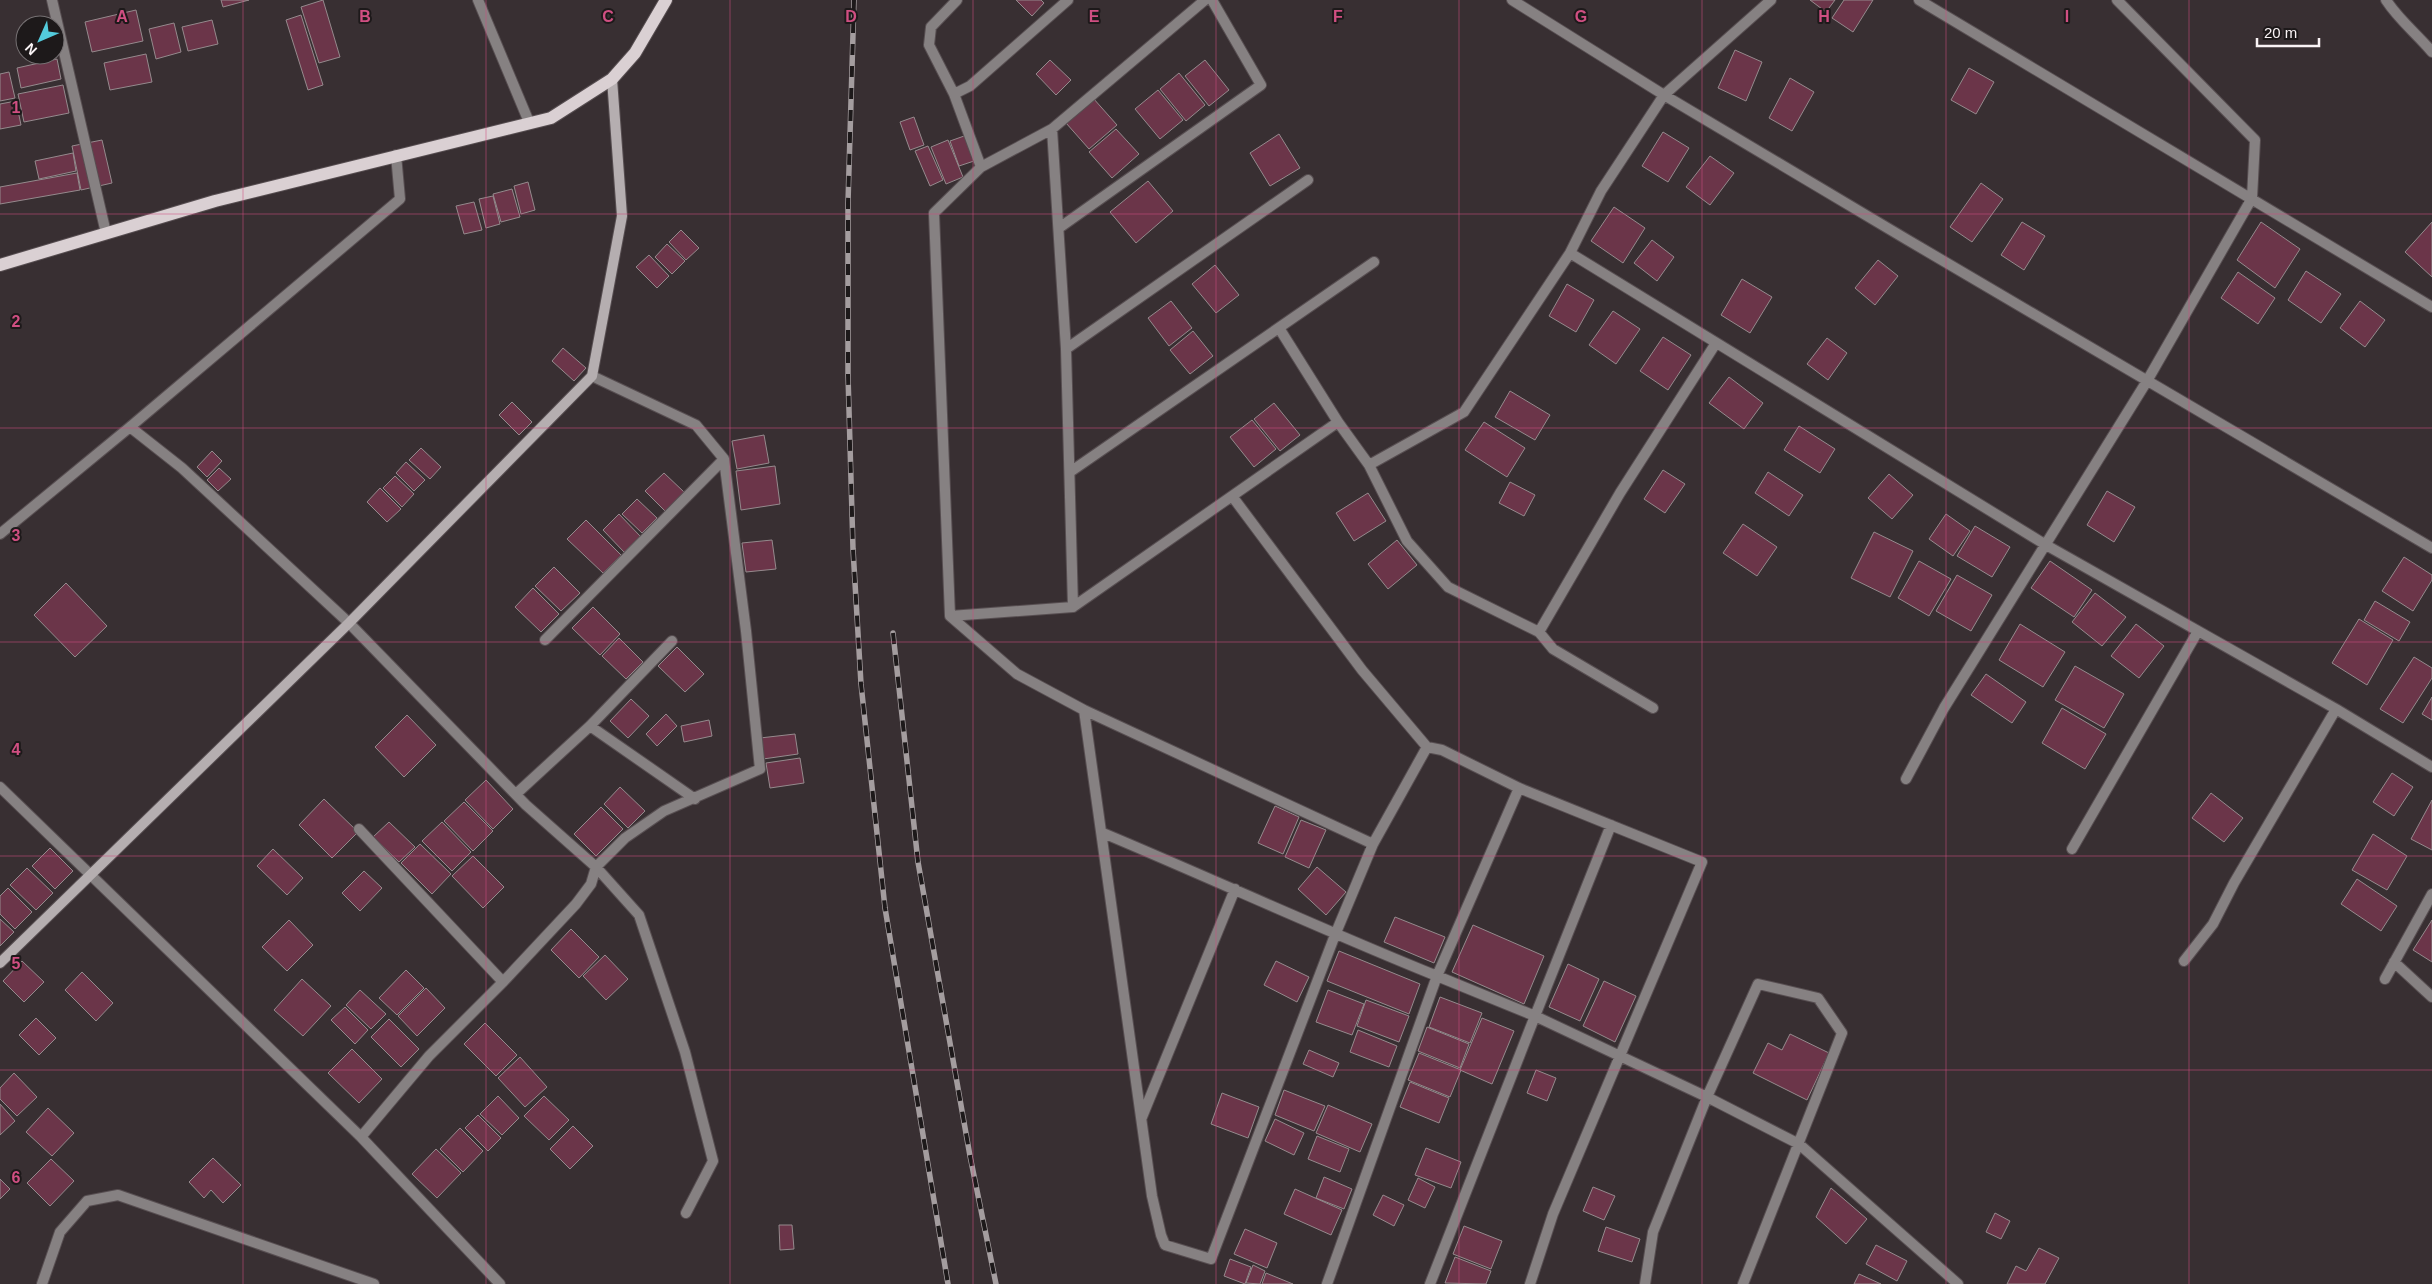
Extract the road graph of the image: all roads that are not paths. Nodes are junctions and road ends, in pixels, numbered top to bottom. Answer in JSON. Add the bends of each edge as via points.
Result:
{"nodes":[{"id":1,"x":52,"y":0,"type":"edge"},
{"id":2,"x":478,"y":0,"type":"edge"},
{"id":3,"x":666,"y":0,"type":"edge"},
{"id":4,"x":957,"y":0,"type":"edge"},
{"id":5,"x":1068,"y":0,"type":"edge"},
{"id":6,"x":1205,"y":0,"type":"edge"},
{"id":7,"x":1212,"y":0,"type":"edge"},
{"id":8,"x":1771,"y":0,"type":"edge"},
{"id":9,"x":1919,"y":0,"type":"edge"},
{"id":10,"x":2117,"y":0,"type":"edge"},
{"id":11,"x":2386,"y":0,"type":"edge"},
{"id":12,"x":1518,"y":1,"type":"edge"},
{"id":13,"x":2432,"y":52,"type":"edge"},
{"id":14,"x":612,"y":79,"type":"junction"},
{"id":15,"x":954,"y":94,"type":"junction"},
{"id":16,"x":1664,"y":95,"type":"junction"},
{"id":17,"x":529,"y":122,"type":"junction"},
{"id":18,"x":1052,"y":128,"type":"junction"},
{"id":19,"x":396,"y":155,"type":"junction"},
{"id":20,"x":981,"y":167,"type":"junction"},
{"id":21,"x":1308,"y":180,"type":"dead end"},
{"id":22,"x":2252,"y":198,"type":"junction"},
{"id":23,"x":1058,"y":228,"type":"junction"},
{"id":24,"x":106,"y":233,"type":"junction"},
{"id":25,"x":1570,"y":253,"type":"junction"},
{"id":26,"x":1374,"y":262,"type":"dead end"},
{"id":27,"x":0,"y":265,"type":"edge"},
{"id":28,"x":2432,"y":308,"type":"edge"},
{"id":29,"x":1279,"y":328,"type":"junction"},
{"id":30,"x":1716,"y":343,"type":"junction"},
{"id":31,"x":1066,"y":349,"type":"junction"},
{"id":32,"x":592,"y":376,"type":"junction"},
{"id":33,"x":2147,"y":382,"type":"junction"},
{"id":34,"x":1338,"y":422,"type":"junction"},
{"id":35,"x":130,"y":427,"type":"junction"},
{"id":36,"x":724,"y":459,"type":"junction"},
{"id":37,"x":1369,"y":465,"type":"junction"},
{"id":38,"x":1070,"y":472,"type":"junction"},
{"id":39,"x":1232,"y":496,"type":"junction"},
{"id":40,"x":0,"y":534,"type":"edge"},
{"id":41,"x":2046,"y":546,"type":"junction"},
{"id":42,"x":2432,"y":548,"type":"edge"},
{"id":43,"x":1073,"y":607,"type":"junction"},
{"id":44,"x":950,"y":616,"type":"junction"},
{"id":45,"x":348,"y":623,"type":"junction"},
{"id":46,"x":2198,"y":631,"type":"junction"},
{"id":47,"x":1539,"y":632,"type":"junction"},
{"id":48,"x":544,"y":640,"type":"dead end"},
{"id":49,"x":672,"y":641,"type":"dead end"},
{"id":50,"x":1653,"y":708,"type":"dead end"},
{"id":51,"x":2336,"y":709,"type":"junction"},
{"id":52,"x":1084,"y":710,"type":"junction"},
{"id":53,"x":590,"y":726,"type":"junction"},
{"id":54,"x":1426,"y":747,"type":"junction"},
{"id":55,"x":2432,"y":767,"type":"edge"},
{"id":56,"x":1906,"y":779,"type":"dead end"},
{"id":57,"x":0,"y":786,"type":"edge"},
{"id":58,"x":1519,"y":788,"type":"junction"},
{"id":59,"x":516,"y":794,"type":"junction"},
{"id":60,"x":695,"y":798,"type":"junction"},
{"id":61,"x":1611,"y":825,"type":"junction"},
{"id":62,"x":358,"y":829,"type":"dead end"},
{"id":63,"x":1103,"y":833,"type":"junction"},
{"id":64,"x":1373,"y":844,"type":"junction"},
{"id":65,"x":2072,"y":849,"type":"dead end"},
{"id":66,"x":596,"y":867,"type":"junction"},
{"id":67,"x":92,"y":873,"type":"junction"},
{"id":68,"x":1235,"y":889,"type":"junction"},
{"id":69,"x":2432,"y":894,"type":"edge"},
{"id":70,"x":1335,"y":935,"type":"junction"},
{"id":71,"x":2184,"y":961,"type":"dead end"},
{"id":72,"x":2394,"y":962,"type":"junction"},
{"id":73,"x":0,"y":963,"type":"edge"},
{"id":74,"x":1437,"y":976,"type":"junction"},
{"id":75,"x":2385,"y":979,"type":"dead end"},
{"id":76,"x":503,"y":982,"type":"junction"},
{"id":77,"x":2432,"y":997,"type":"edge"},
{"id":78,"x":1535,"y":1016,"type":"junction"},
{"id":79,"x":1621,"y":1056,"type":"junction"},
{"id":80,"x":1707,"y":1097,"type":"junction"},
{"id":81,"x":1142,"y":1118,"type":"junction"},
{"id":82,"x":361,"y":1137,"type":"junction"},
{"id":83,"x":1799,"y":1144,"type":"junction"},
{"id":84,"x":686,"y":1214,"type":"dead end"},
{"id":85,"x":42,"y":1284,"type":"edge"},
{"id":86,"x":374,"y":1284,"type":"edge"},
{"id":87,"x":500,"y":1284,"type":"edge"},
{"id":88,"x":1328,"y":1284,"type":"edge"},
{"id":89,"x":1430,"y":1284,"type":"edge"},
{"id":90,"x":1530,"y":1284,"type":"edge"},
{"id":91,"x":1645,"y":1284,"type":"edge"},
{"id":92,"x":1743,"y":1284,"type":"edge"},
{"id":93,"x":1958,"y":1284,"type":"edge"}],
"edges":[{"from":1,"to":24,"type":"street"},
{"from":2,"to":17,"type":"street"},
{"from":3,"to":14,"type":"main road","via":[[635,53]]},
{"from":4,"to":15,"type":"street","via":[[931,27],[929,45]]},
{"from":5,"to":15,"type":"street","via":[[970,86]]},
{"from":6,"to":18,"type":"street"},
{"from":7,"to":23,"type":"street","via":[[1261,85]]},
{"from":8,"to":16,"type":"street"},
{"from":9,"to":22,"type":"street"},
{"from":10,"to":22,"type":"street","via":[[2255,140]]},
{"from":11,"to":13,"type":"street","via":[[2399,19]]},
{"from":12,"to":16,"type":"street"},
{"from":14,"to":17,"type":"main road","via":[[551,118]]},
{"from":14,"to":32,"type":"street","via":[[622,216]]},
{"from":15,"to":20,"type":"street"},
{"from":16,"to":25,"type":"street","via":[[1601,191]]},
{"from":16,"to":33,"type":"street"},
{"from":17,"to":19,"type":"main road"},
{"from":18,"to":20,"type":"street"},
{"from":18,"to":23,"type":"street"},
{"from":19,"to":24,"type":"main road","via":[[215,201]]},
{"from":19,"to":35,"type":"street","via":[[400,198]]},
{"from":20,"to":44,"type":"street","via":[[934,213]]},
{"from":21,"to":31,"type":"street"},
{"from":22,"to":28,"type":"street"},
{"from":22,"to":33,"type":"street"},
{"from":23,"to":31,"type":"street"},
{"from":24,"to":27,"type":"main road"},
{"from":25,"to":30,"type":"street"},
{"from":25,"to":37,"type":"street","via":[[1464,412]]},
{"from":26,"to":29,"type":"street"},
{"from":29,"to":34,"type":"street"},
{"from":29,"to":38,"type":"street"},
{"from":30,"to":41,"type":"street"},
{"from":30,"to":47,"type":"street","via":[[1620,493]]},
{"from":31,"to":38,"type":"street"},
{"from":32,"to":36,"type":"street","via":[[696,425]]},
{"from":32,"to":45,"type":"street"},
{"from":33,"to":41,"type":"street"},
{"from":33,"to":42,"type":"street"},
{"from":34,"to":37,"type":"street"},
{"from":34,"to":39,"type":"street"},
{"from":35,"to":40,"type":"street"},
{"from":35,"to":45,"type":"street","via":[[182,468]]},
{"from":36,"to":48,"type":"street"},
{"from":36,"to":60,"type":"street","via":[[760,769]]},
{"from":37,"to":47,"type":"street","via":[[1407,541],[1448,587]]},
{"from":38,"to":43,"type":"street"},
{"from":39,"to":43,"type":"street"},
{"from":39,"to":54,"type":"street","via":[[1362,670]]},
{"from":41,"to":46,"type":"street"},
{"from":41,"to":56,"type":"street","via":[[1944,708]]},
{"from":43,"to":44,"type":"street"},
{"from":44,"to":52,"type":"street","via":[[1017,674]]},
{"from":45,"to":59,"type":"street"},
{"from":45,"to":67,"type":"street"},
{"from":46,"to":51,"type":"street"},
{"from":46,"to":65,"type":"street"},
{"from":47,"to":50,"type":"street","via":[[1553,649]]},
{"from":49,"to":53,"type":"street"},
{"from":51,"to":55,"type":"street"},
{"from":51,"to":71,"type":"street","via":[[2213,924]]},
{"from":52,"to":63,"type":"street"},
{"from":52,"to":64,"type":"street"},
{"from":53,"to":59,"type":"street"},
{"from":53,"to":60,"type":"street"},
{"from":54,"to":58,"type":"street","via":[[1442,750]]},
{"from":54,"to":64,"type":"street"},
{"from":57,"to":67,"type":"street"},
{"from":58,"to":61,"type":"street"},
{"from":58,"to":74,"type":"street"},
{"from":59,"to":66,"type":"street"},
{"from":60,"to":66,"type":"street","via":[[645,823]]},
{"from":61,"to":78,"type":"street"},
{"from":61,"to":79,"type":"street","via":[[1702,862]]},
{"from":62,"to":76,"type":"street"},
{"from":63,"to":68,"type":"street"},
{"from":63,"to":81,"type":"street"},
{"from":64,"to":70,"type":"street"},
{"from":66,"to":76,"type":"street","via":[[591,884],[576,904]]},
{"from":66,"to":84,"type":"street","via":[[639,915],[685,1052],[713,1161]]},
{"from":67,"to":73,"type":"street"},
{"from":67,"to":82,"type":"street"},
{"from":68,"to":70,"type":"street"},
{"from":68,"to":81,"type":"street"},
{"from":69,"to":72,"type":"street"},
{"from":70,"to":74,"type":"street"},
{"from":70,"to":81,"type":"street","via":[[1211,1259],[1165,1245],[1152,1196]]},
{"from":72,"to":75,"type":"street"},
{"from":72,"to":77,"type":"street"},
{"from":74,"to":78,"type":"street"},
{"from":74,"to":88,"type":"street"},
{"from":76,"to":82,"type":"street","via":[[429,1056]]},
{"from":78,"to":79,"type":"street"},
{"from":78,"to":89,"type":"street"},
{"from":79,"to":80,"type":"street"},
{"from":79,"to":90,"type":"street","via":[[1553,1214]]},
{"from":80,"to":83,"type":"street"},
{"from":80,"to":83,"type":"street","via":[[1758,984],[1818,998],[1842,1033]]},
{"from":80,"to":91,"type":"street","via":[[1652,1232]]},
{"from":82,"to":87,"type":"street"},
{"from":83,"to":92,"type":"street"},
{"from":83,"to":93,"type":"street"},
{"from":85,"to":86,"type":"street","via":[[60,1232],[87,1201],[118,1195]]}]}
